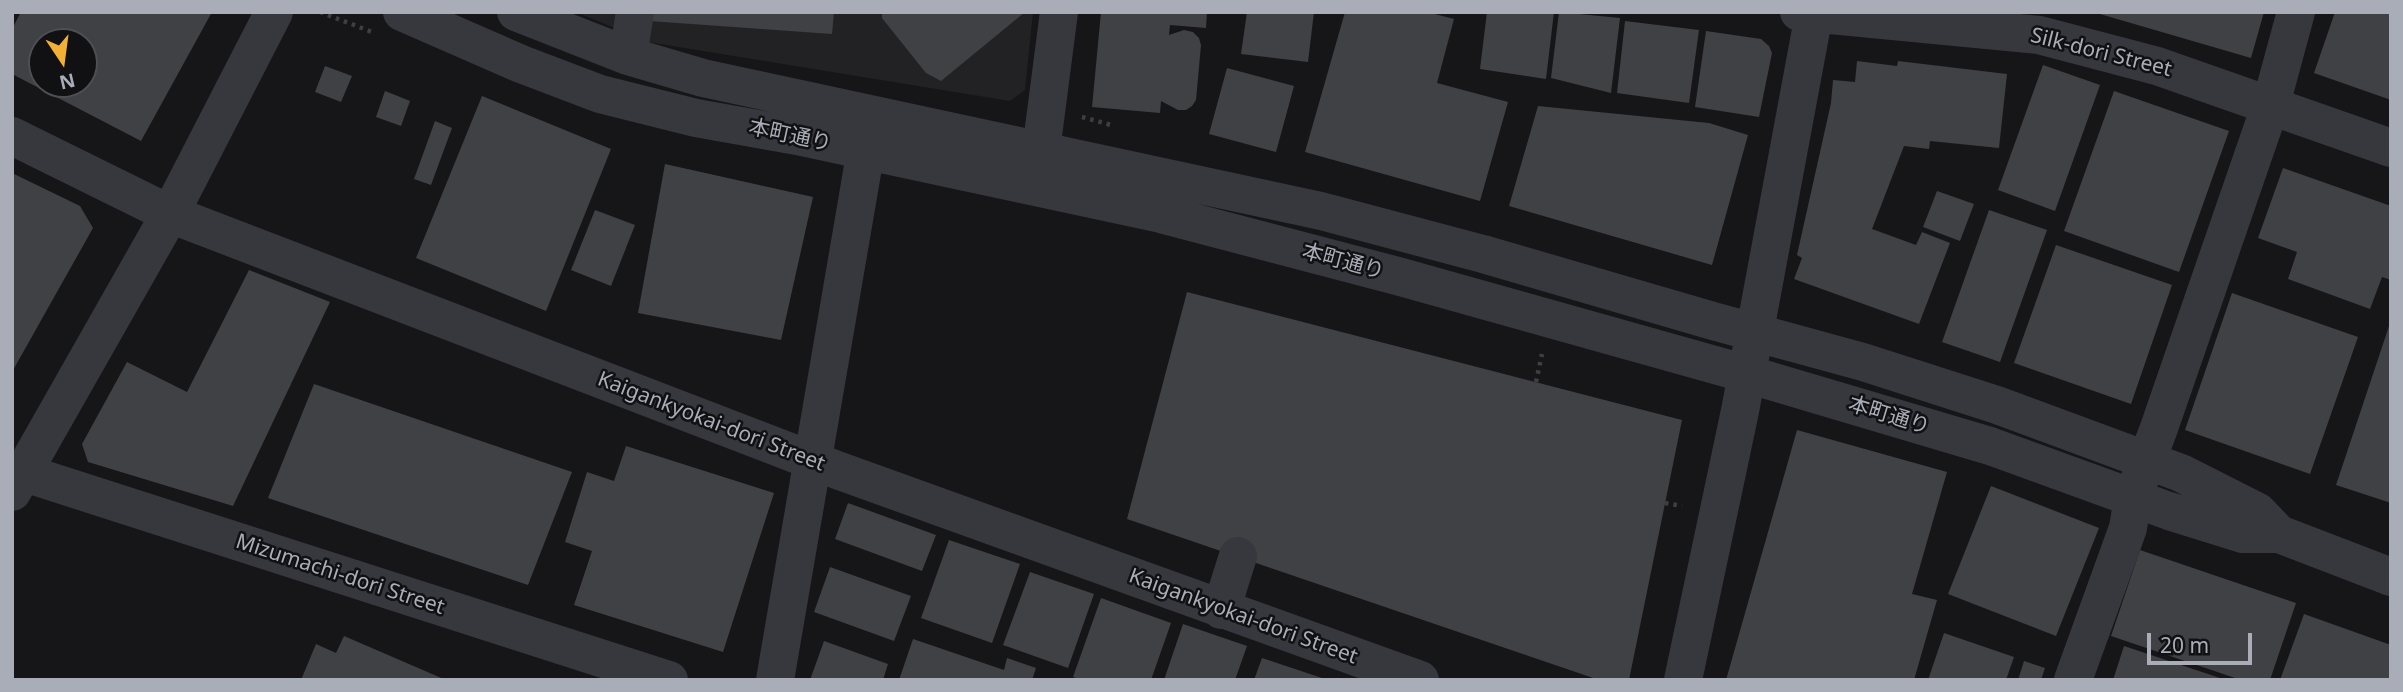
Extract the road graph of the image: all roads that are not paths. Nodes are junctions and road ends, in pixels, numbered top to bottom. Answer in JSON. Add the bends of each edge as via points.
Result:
{"nodes":[{"id":1,"x":274,"y":12,"type":"edge"},
{"id":2,"x":402,"y":12,"type":"edge"},
{"id":3,"x":516,"y":12,"type":"edge"},
{"id":4,"x":635,"y":12,"type":"edge"},
{"id":5,"x":1059,"y":12,"type":"edge"},
{"id":6,"x":2296,"y":12,"type":"edge"},
{"id":7,"x":1806,"y":13,"type":"edge"},
{"id":8,"x":628,"y":56,"type":"junction"},
{"id":9,"x":2271,"y":104,"type":"junction"},
{"id":10,"x":872,"y":115,"type":"junction"},
{"id":11,"x":12,"y":136,"type":"edge"},
{"id":12,"x":2391,"y":148,"type":"edge"},
{"id":13,"x":1040,"y":149,"type":"junction"},
{"id":14,"x":865,"y":152,"type":"junction"},
{"id":15,"x":1037,"y":187,"type":"junction"},
{"id":16,"x":170,"y":214,"type":"junction"},
{"id":17,"x":1754,"y":332,"type":"junction"},
{"id":18,"x":1747,"y":374,"type":"junction"},
{"id":19,"x":811,"y":461,"type":"junction"},
{"id":20,"x":2146,"y":461,"type":"junction"},
{"id":21,"x":16,"y":478,"type":"edge"},
{"id":22,"x":2133,"y":498,"type":"junction"},
{"id":23,"x":2279,"y":534,"type":"junction"},
{"id":24,"x":1238,"y":556,"type":"dead end"},
{"id":25,"x":2391,"y":577,"type":"edge"},
{"id":26,"x":1220,"y":610,"type":"junction"},
{"id":27,"x":669,"y":680,"type":"edge"},
{"id":28,"x":775,"y":680,"type":"edge"},
{"id":29,"x":1420,"y":680,"type":"edge"},
{"id":30,"x":1683,"y":680,"type":"edge"},
{"id":31,"x":2073,"y":680,"type":"edge"}],
"edges":[{"from":1,"to":16,"type":"street"},
{"from":2,"to":14,"type":"street","name":"本町通り","via":[[600,94]]},
{"from":3,"to":8,"type":"street","name":"本町通り"},
{"from":4,"to":8,"type":"street"},
{"from":5,"to":13,"type":"street"},
{"from":6,"to":9,"type":"street"},
{"from":7,"to":9,"type":"street","name":"Silk-dori Street","via":[[2039,35],[2157,66]]},
{"from":7,"to":17,"type":"street"},
{"from":8,"to":10,"type":"street","name":"本町通り","via":[[703,78]]},
{"from":9,"to":12,"type":"street","name":"Silk-dori Street"},
{"from":9,"to":20,"type":"street"},
{"from":10,"to":13,"type":"street","name":"本町通り"},
{"from":10,"to":14,"type":"street"},
{"from":11,"to":16,"type":"street","name":"Kaigankyokai-dori Street"},
{"from":13,"to":15,"type":"street"},
{"from":13,"to":17,"type":"street","name":"本町通り","via":[[1321,211]]},
{"from":14,"to":15,"type":"street","name":"本町通り"},
{"from":14,"to":19,"type":"street"},
{"from":15,"to":18,"type":"street","name":"本町通り","via":[[1161,214],[1401,277]]},
{"from":16,"to":19,"type":"street","name":"Kaigankyokai-dori Street"},
{"from":16,"to":21,"type":"street"},
{"from":17,"to":18,"type":"street"},
{"from":17,"to":20,"type":"street","name":"本町通り","via":[[1997,405]]},
{"from":18,"to":22,"type":"street","name":"本町通り","via":[[1990,446]]},
{"from":18,"to":30,"type":"street"},
{"from":19,"to":26,"type":"street","name":"Kaigankyokai-dori Street"},
{"from":19,"to":28,"type":"street"},
{"from":20,"to":22,"type":"street"},
{"from":20,"to":23,"type":"street","name":"本町通り","via":[[2181,473],[2258,512]]},
{"from":21,"to":27,"type":"street","name":"Mizumachi-dori Street"},
{"from":22,"to":23,"type":"street","name":"本町通り","via":[[2243,534]]},
{"from":22,"to":31,"type":"street","via":[[2128,528]]},
{"from":23,"to":25,"type":"street","name":"本町通り"},
{"from":24,"to":26,"type":"street"},
{"from":26,"to":29,"type":"street","name":"Kaigankyokai-dori Street"}]}
